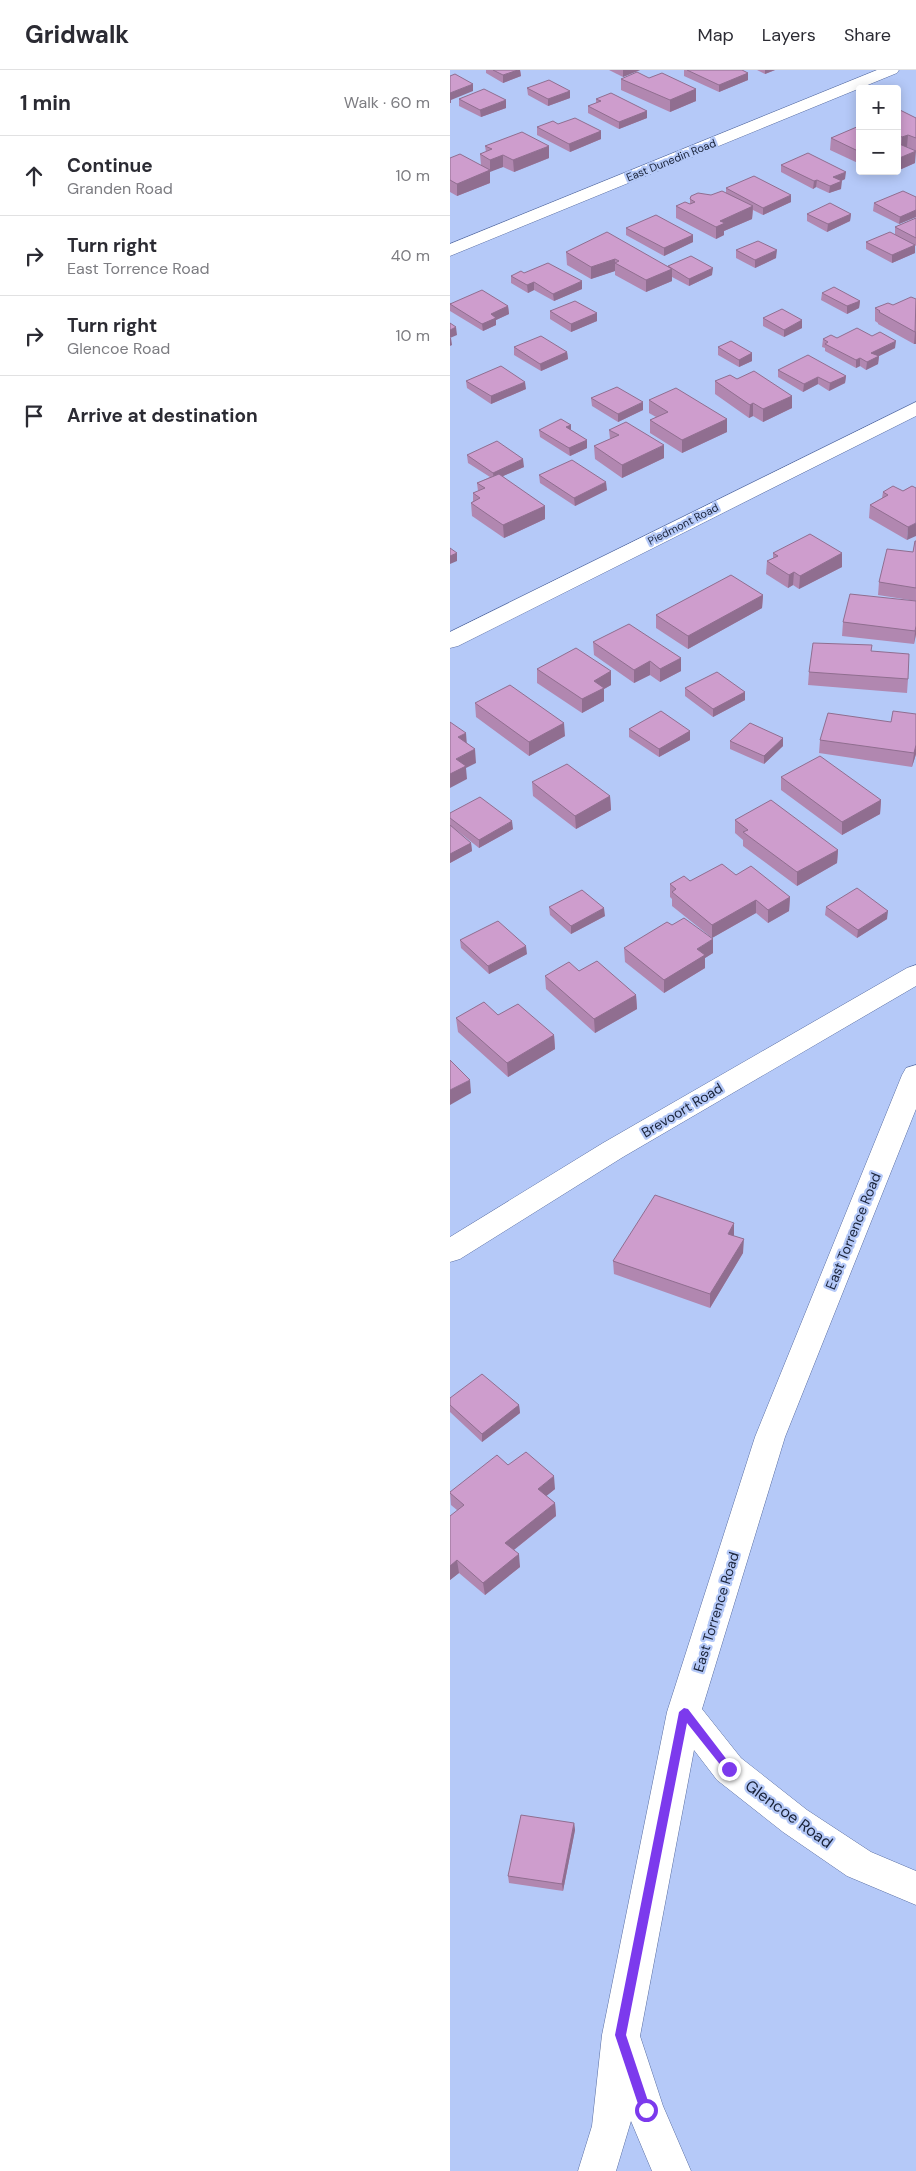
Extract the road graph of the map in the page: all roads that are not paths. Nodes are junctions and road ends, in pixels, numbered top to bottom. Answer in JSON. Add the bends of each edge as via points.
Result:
{"nodes":[{"id":1,"x":892,"y":70,"type":"edge"},
{"id":2,"x":450,"y":251,"type":"edge"},
{"id":3,"x":916,"y":408,"type":"edge"},
{"id":4,"x":450,"y":641,"type":"edge"},
{"id":5,"x":916,"y":974,"type":"edge"},
{"id":6,"x":916,"y":1076,"type":"edge"},
{"id":7,"x":450,"y":1251,"type":"edge"},
{"id":8,"x":684,"y":1712,"type":"junction"},
{"id":9,"x":916,"y":1888,"type":"edge"},
{"id":10,"x":621,"y":2035,"type":"junction"},
{"id":11,"x":597,"y":2171,"type":"edge"},
{"id":12,"x":672,"y":2171,"type":"edge"}],
"edges":[{"from":1,"to":2,"type":"street","name":"East Dunedin Road"},
{"from":3,"to":4,"type":"street","name":"Piedmont Road"},
{"from":5,"to":7,"type":"street","name":"Brevoort Road"},
{"from":6,"to":8,"type":"street","name":"East Torrence Road","via":[[770,1437]]},
{"from":8,"to":9,"type":"street","name":"Glencoe Road","via":[[729,1769],[795,1821],[859,1864]]},
{"from":8,"to":10,"type":"street","name":"East Torrence Road"},
{"from":10,"to":11,"type":"street","name":"East Torrence Road","via":[[611,2126]]},
{"from":10,"to":12,"type":"street","via":[[646,2110]]}]}
